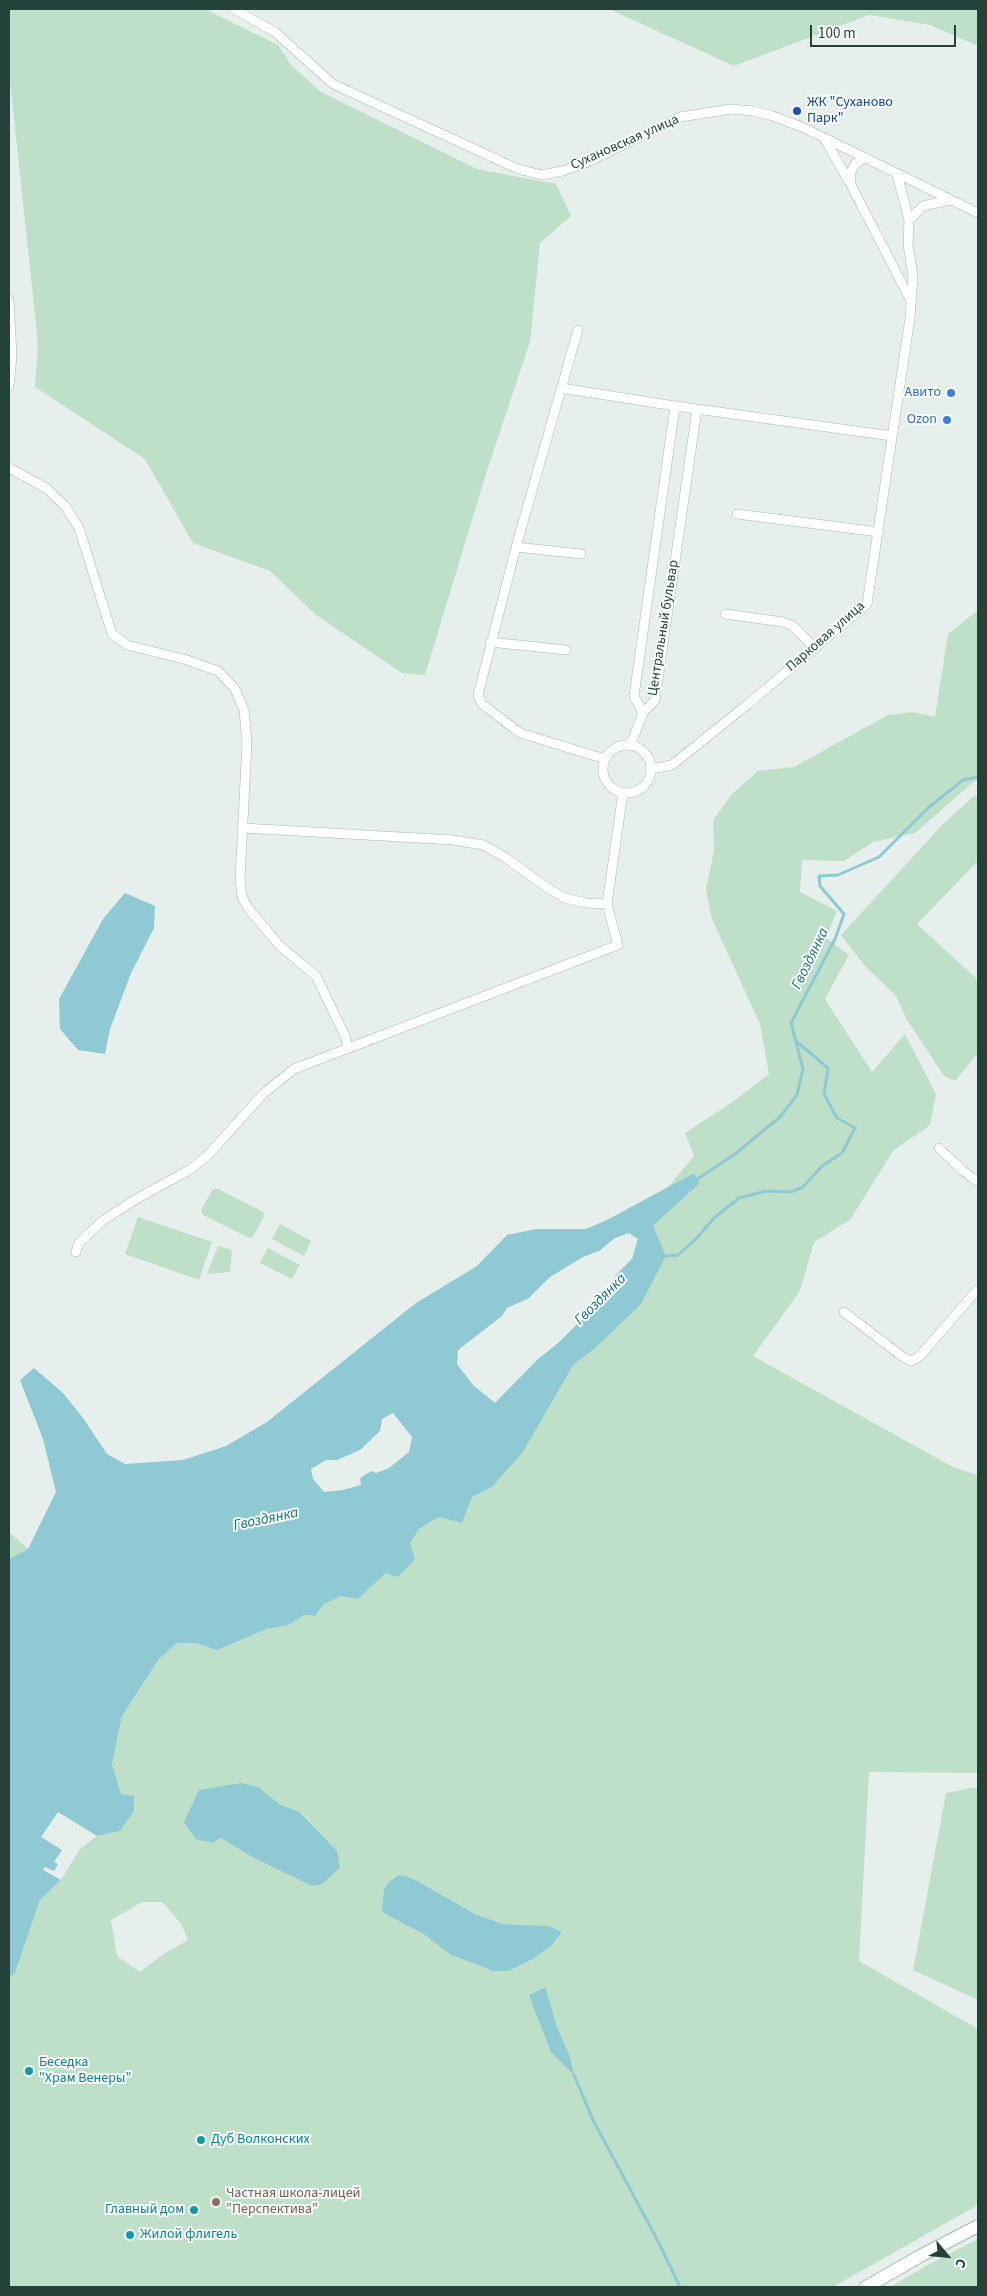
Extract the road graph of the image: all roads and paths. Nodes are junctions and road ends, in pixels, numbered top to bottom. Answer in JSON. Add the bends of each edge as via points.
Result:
{"nodes":[{"id":1,"x":234,"y":9,"type":"edge"},
{"id":2,"x":824,"y":138,"type":"junction"},
{"id":3,"x":865,"y":158,"type":"junction"},
{"id":4,"x":897,"y":174,"type":"junction"},
{"id":5,"x":851,"y":185,"type":"junction"},
{"id":6,"x":950,"y":200,"type":"junction"},
{"id":7,"x":978,"y":213,"type":"edge"},
{"id":8,"x":909,"y":220,"type":"junction"},
{"id":9,"x":9,"y":300,"type":"edge"},
{"id":10,"x":912,"y":302,"type":"junction"},
{"id":11,"x":578,"y":330,"type":"dead end"},
{"id":12,"x":9,"y":386,"type":"edge"},
{"id":13,"x":561,"y":388,"type":"junction"},
{"id":14,"x":675,"y":406,"type":"junction"},
{"id":15,"x":697,"y":409,"type":"junction"},
{"id":16,"x":892,"y":436,"type":"junction"},
{"id":17,"x":9,"y":468,"type":"edge"},
{"id":18,"x":736,"y":514,"type":"dead end"},
{"id":19,"x":879,"y":532,"type":"junction"},
{"id":20,"x":516,"y":547,"type":"junction"},
{"id":21,"x":581,"y":554,"type":"dead end"},
{"id":22,"x":726,"y":614,"type":"dead end"},
{"id":23,"x":490,"y":642,"type":"junction"},
{"id":24,"x":815,"y":648,"type":"junction"},
{"id":25,"x":566,"y":650,"type":"dead end"},
{"id":26,"x":643,"y":713,"type":"junction"},
{"id":27,"x":630,"y":746,"type":"junction"},
{"id":28,"x":605,"y":759,"type":"junction"},
{"id":29,"x":651,"y":769,"type":"junction"},
{"id":30,"x":623,"y":792,"type":"junction"},
{"id":31,"x":242,"y":828,"type":"junction"},
{"id":32,"x":607,"y":904,"type":"junction"},
{"id":33,"x":348,"y":1048,"type":"junction"},
{"id":34,"x":939,"y":1148,"type":"dead end"},
{"id":35,"x":978,"y":1182,"type":"edge"},
{"id":36,"x":76,"y":1252,"type":"dead end"},
{"id":37,"x":978,"y":1289,"type":"edge"},
{"id":38,"x":844,"y":1312,"type":"dead end"},
{"id":39,"x":978,"y":2226,"type":"edge"},
{"id":40,"x":866,"y":2287,"type":"edge"}],
"edges":[{"from":1,"to":2,"type":"street","name":"Сухановская улица","via":[[275,32],[333,84],[518,169],[542,175],[588,162],[659,126],[696,113],[731,108],[770,115]]},
{"from":2,"to":3,"type":"street","name":"Сухановская улица"},
{"from":2,"to":5,"type":"street"},
{"from":3,"to":4,"type":"street","name":"Сухановская улица"},
{"from":3,"to":5,"type":"street","via":[[850,174]]},
{"from":4,"to":6,"type":"street","name":"Сухановская улица"},
{"from":4,"to":8,"type":"street","name":"Парковая улица"},
{"from":5,"to":10,"type":"street"},
{"from":6,"to":7,"type":"street","name":"Сухановская улица"},
{"from":6,"to":8,"type":"street","via":[[923,206]]},
{"from":8,"to":10,"type":"street","name":"Парковая улица"},
{"from":9,"to":12,"type":"street","via":[[12,356]]},
{"from":10,"to":16,"type":"street","name":"Парковая улица"},
{"from":11,"to":13,"type":"street"},
{"from":13,"to":14,"type":"street"},
{"from":13,"to":20,"type":"street"},
{"from":14,"to":15,"type":"street"},
{"from":14,"to":26,"type":"street","name":"Центральный бульвар","via":[[634,696]]},
{"from":15,"to":16,"type":"street"},
{"from":15,"to":26,"type":"street","name":"Центральный бульвар","via":[[655,700]]},
{"from":16,"to":19,"type":"street","name":"Парковая улица"},
{"from":17,"to":31,"type":"street","via":[[46,488],[65,506],[79,528],[112,634],[127,646],[218,671],[235,689],[244,710],[247,743]]},
{"from":18,"to":19,"type":"street"},
{"from":19,"to":24,"type":"street","name":"Парковая улица","via":[[867,604]]},
{"from":20,"to":21,"type":"street"},
{"from":20,"to":23,"type":"street"},
{"from":22,"to":24,"type":"street","via":[[783,622],[793,626]]},
{"from":23,"to":25,"type":"street"},
{"from":23,"to":28,"type":"street","via":[[478,695],[482,704],[520,733]]},
{"from":24,"to":29,"type":"street","name":"Парковая улица","via":[[672,765]]},
{"from":26,"to":27,"type":"street"},
{"from":27,"to":28,"type":"street","via":[[616,748]]},
{"from":27,"to":29,"type":"street","via":[[647,756]]},
{"from":28,"to":30,"type":"street","via":[[605,779],[611,787]]},
{"from":29,"to":30,"type":"street","via":[[646,784],[638,791]]},
{"from":30,"to":32,"type":"street"},
{"from":31,"to":32,"type":"street","via":[[453,840],[482,845],[565,898]]},
{"from":31,"to":33,"type":"street","via":[[242,897],[280,946],[316,976]]},
{"from":32,"to":33,"type":"street","via":[[618,945]]},
{"from":33,"to":36,"type":"street","via":[[281,1077],[208,1154],[190,1169],[102,1221],[79,1243]]},
{"from":34,"to":35,"type":"street"},
{"from":37,"to":38,"type":"street","via":[[919,1357],[911,1361]]},
{"from":39,"to":40,"type":"main road"}]}
